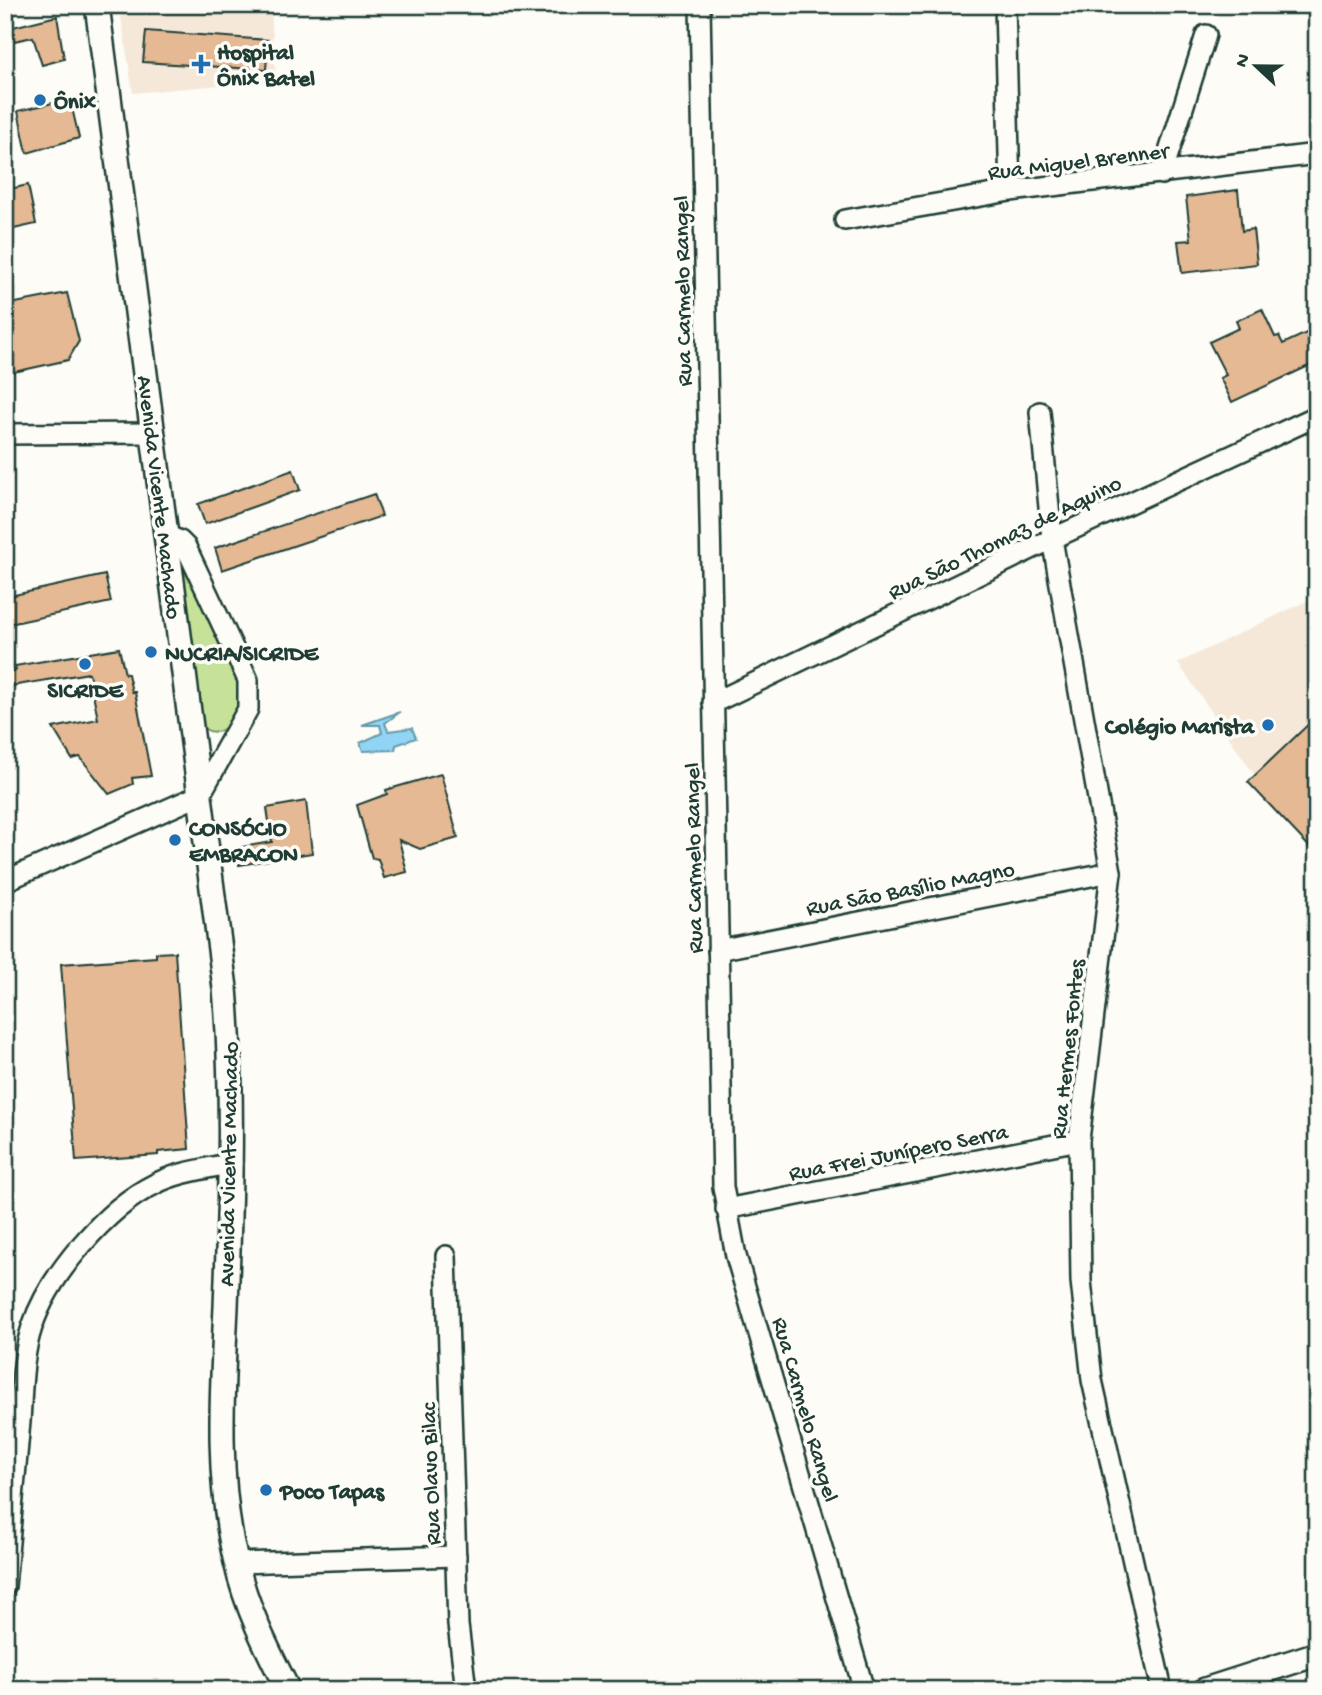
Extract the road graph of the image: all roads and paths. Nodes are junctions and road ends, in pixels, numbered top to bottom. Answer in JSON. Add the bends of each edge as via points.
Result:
{"nodes":[{"id":1,"x":97,"y":5,"type":"edge"},
{"id":2,"x":700,"y":5,"type":"edge"},
{"id":3,"x":1005,"y":5,"type":"edge"},
{"id":4,"x":1206,"y":35,"type":"dead end"},
{"id":5,"x":1317,"y":153,"type":"edge"},
{"id":6,"x":1162,"y":174,"type":"junction"},
{"id":7,"x":1010,"y":191,"type":"junction"},
{"id":8,"x":845,"y":220,"type":"dead end"},
{"id":9,"x":1040,"y":412,"type":"dead end"},
{"id":10,"x":1317,"y":416,"type":"edge"},
{"id":11,"x":153,"y":433,"type":"junction"},
{"id":12,"x":5,"y":434,"type":"edge"},
{"id":13,"x":166,"y":535,"type":"junction"},
{"id":14,"x":1052,"y":539,"type":"junction"},
{"id":15,"x":713,"y":703,"type":"junction"},
{"id":16,"x":200,"y":795,"type":"junction"},
{"id":17,"x":1111,"y":872,"type":"junction"},
{"id":18,"x":5,"y":881,"type":"edge"},
{"id":19,"x":718,"y":950,"type":"junction"},
{"id":20,"x":1079,"y":1140,"type":"junction"},
{"id":21,"x":232,"y":1163,"type":"junction"},
{"id":22,"x":726,"y":1209,"type":"junction"},
{"id":23,"x":446,"y":1256,"type":"dead end"},
{"id":24,"x":456,"y":1556,"type":"junction"},
{"id":25,"x":236,"y":1563,"type":"junction"},
{"id":26,"x":5,"y":1586,"type":"edge"},
{"id":27,"x":1317,"y":1654,"type":"edge"},
{"id":28,"x":288,"y":1690,"type":"edge"},
{"id":29,"x":466,"y":1690,"type":"edge"},
{"id":30,"x":864,"y":1690,"type":"edge"},
{"id":31,"x":1162,"y":1690,"type":"edge"},
{"id":32,"x":1205,"y":1690,"type":"edge"}],
"edges":[{"from":1,"to":11,"type":"street","name":"Avenida Vicente Machado"},
{"from":2,"to":15,"type":"street","name":"Rua Carmelo Rangel"},
{"from":3,"to":7,"type":"street"},
{"from":4,"to":6,"type":"street"},
{"from":5,"to":6,"type":"street","name":"Rua Miguel Brenner"},
{"from":6,"to":7,"type":"street","name":"Rua Miguel Brenner"},
{"from":7,"to":8,"type":"street","name":"Rua Miguel Brenner"},
{"from":9,"to":14,"type":"street","name":"Rua Hermes Fontes"},
{"from":10,"to":14,"type":"street","name":"Rua São Thomaz de Aquino"},
{"from":11,"to":12,"type":"street"},
{"from":11,"to":13,"type":"street","name":"Avenida Vicente Machado"},
{"from":13,"to":16,"type":"street","name":"Avenida Vicente Machado"},
{"from":13,"to":16,"type":"street","via":[[186,547],[250,689],[244,716]]},
{"from":14,"to":15,"type":"street","name":"Rua São Thomaz de Aquino"},
{"from":14,"to":17,"type":"street","name":"Rua Hermes Fontes"},
{"from":15,"to":19,"type":"street","name":"Rua Carmelo Rangel"},
{"from":16,"to":18,"type":"street"},
{"from":16,"to":21,"type":"street","name":"Avenida Vicente Machado","via":[[229,1028]]},
{"from":17,"to":19,"type":"street","name":"Rua São Basílio Magno"},
{"from":17,"to":20,"type":"street","name":"Rua Hermes Fontes"},
{"from":19,"to":22,"type":"street","name":"Rua Carmelo Rangel"},
{"from":20,"to":22,"type":"street","name":"Rua Frei Junípero Serra"},
{"from":20,"to":31,"type":"street","name":"Rua Hermes Fontes","via":[[1081,1281],[1092,1380]]},
{"from":21,"to":25,"type":"street","name":"Avenida Vicente Machado","via":[[223,1433],[228,1524]]},
{"from":21,"to":26,"type":"street","via":[[179,1175],[137,1193],[99,1226],[41,1308],[24,1369]]},
{"from":22,"to":30,"type":"street","name":"Rua Carmelo Rangel"},
{"from":23,"to":24,"type":"street","name":"Rua Olavo Bilac"},
{"from":24,"to":25,"type":"street"},
{"from":24,"to":29,"type":"street","name":"Rua Olavo Bilac"},
{"from":25,"to":28,"type":"street","name":"Avenida Vicente Machado","via":[[254,1619]]},
{"from":27,"to":32,"type":"street"}]}
